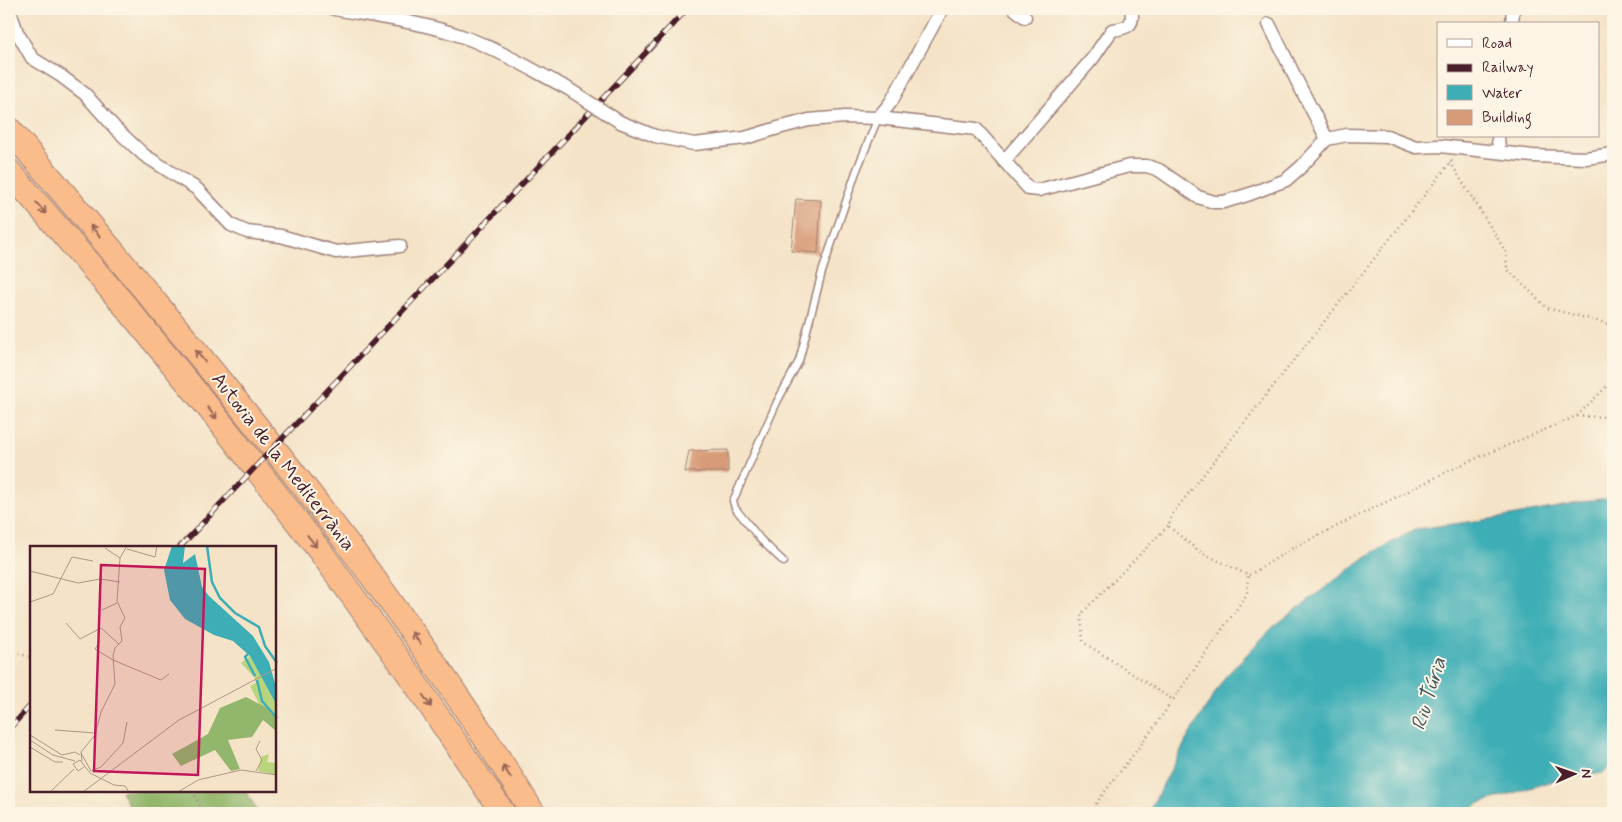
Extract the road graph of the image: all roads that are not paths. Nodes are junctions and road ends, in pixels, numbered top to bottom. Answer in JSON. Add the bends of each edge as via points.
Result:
{"nodes":[{"id":1,"x":9,"y":9,"type":"edge"},
{"id":2,"x":334,"y":9,"type":"edge"},
{"id":3,"x":942,"y":9,"type":"edge"},
{"id":4,"x":1015,"y":9,"type":"edge"},
{"id":5,"x":1513,"y":9,"type":"edge"},
{"id":6,"x":1132,"y":14,"type":"edge"},
{"id":7,"x":1025,"y":17,"type":"dead end"},
{"id":8,"x":1512,"y":22,"type":"edge"},
{"id":9,"x":1269,"y":24,"type":"dead end"},
{"id":10,"x":878,"y":118,"type":"junction"},
{"id":11,"x":9,"y":129,"type":"edge"},
{"id":12,"x":1498,"y":138,"type":"edge"},
{"id":13,"x":1327,"y":139,"type":"junction"},
{"id":14,"x":1499,"y":152,"type":"junction"},
{"id":15,"x":1613,"y":154,"type":"edge"},
{"id":16,"x":1004,"y":161,"type":"junction"},
{"id":17,"x":9,"y":171,"type":"edge"},
{"id":18,"x":400,"y":246,"type":"dead end"},
{"id":19,"x":784,"y":562,"type":"dead end"},
{"id":20,"x":503,"y":813,"type":"edge"},
{"id":21,"x":533,"y":813,"type":"edge"}],
"edges":[{"from":1,"to":18,"type":"street","via":[[17,32],[32,58],[85,94],[144,155],[197,188],[231,224],[247,232],[281,236],[336,252]]},
{"from":2,"to":10,"type":"street","bridge":true,"via":[[464,37],[567,88],[620,122],[655,136],[694,144],[745,138],[809,120]]},
{"from":3,"to":10,"type":"street","via":[[891,102]]},
{"from":4,"to":7,"type":"street"},
{"from":5,"to":8,"type":"street"},
{"from":6,"to":16,"type":"street","via":[[1129,25],[1112,30],[1093,58]]},
{"from":9,"to":13,"type":"street"},
{"from":10,"to":16,"type":"street","via":[[976,129]]},
{"from":10,"to":19,"type":"lane","via":[[822,272],[800,361],[776,402],[733,501],[761,540]]},
{"from":21,"to":11,"type":"highway","name":"Autovia de la Mediterrània","one_way":true,"via":[[431,658],[335,529],[233,396]]},
{"from":12,"to":14,"type":"street"},
{"from":13,"to":14,"type":"street","via":[[1347,135],[1387,136],[1416,147]]},
{"from":13,"to":16,"type":"street","via":[[1286,180],[1224,202],[1198,197],[1159,170],[1139,165],[1039,190],[1029,188]]},
{"from":14,"to":15,"type":"street","via":[[1586,158]]},
{"from":17,"to":20,"type":"highway","name":"Autovia de la Mediterrània","one_way":true,"via":[[126,307],[320,550]]}]}
